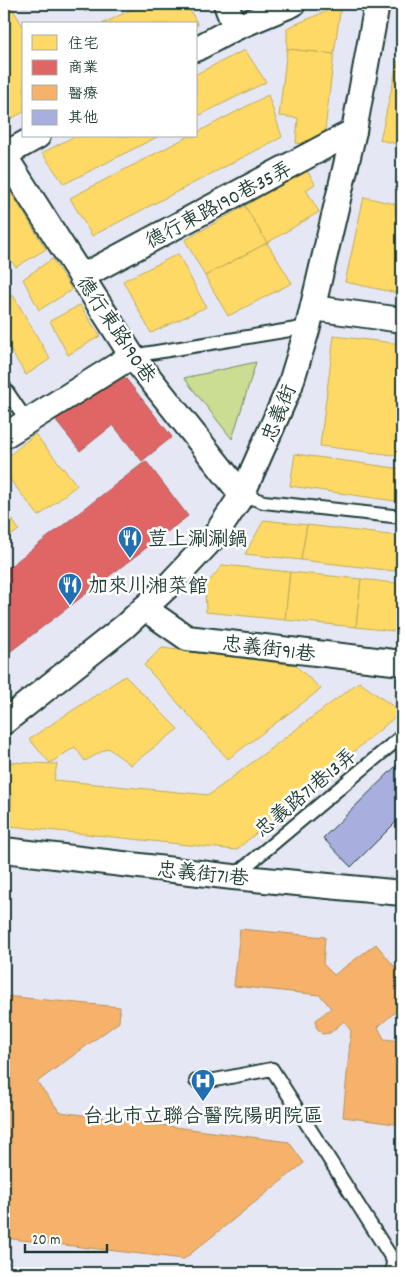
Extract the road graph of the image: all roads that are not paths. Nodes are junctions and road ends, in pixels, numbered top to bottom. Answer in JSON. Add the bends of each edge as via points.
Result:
{"nodes":[{"id":1,"x":226,"y":4,"type":"edge"},
{"id":2,"x":293,"y":4,"type":"edge"},
{"id":3,"x":377,"y":4,"type":"edge"},
{"id":4,"x":235,"y":28,"type":"junction"},
{"id":5,"x":198,"y":48,"type":"edge"},
{"id":6,"x":354,"y":131,"type":"junction"},
{"id":7,"x":34,"y":138,"type":"edge"},
{"id":8,"x":4,"y":155,"type":"edge"},
{"id":9,"x":81,"y":277,"type":"junction"},
{"id":10,"x":310,"y":318,"type":"junction"},
{"id":11,"x":402,"y":320,"type":"edge"},
{"id":12,"x":132,"y":356,"type":"junction"},
{"id":13,"x":4,"y":387,"type":"edge"},
{"id":14,"x":27,"y":421,"type":"junction"},
{"id":15,"x":4,"y":436,"type":"edge"},
{"id":16,"x":242,"y":495,"type":"junction"},
{"id":17,"x":402,"y":517,"type":"edge"},
{"id":18,"x":144,"y":608,"type":"junction"},
{"id":19,"x":402,"y":663,"type":"edge"},
{"id":20,"x":4,"y":722,"type":"edge"},
{"id":21,"x":402,"y":736,"type":"edge"},
{"id":22,"x":4,"y":850,"type":"edge"},
{"id":23,"x":232,"y":877,"type":"junction"},
{"id":24,"x":402,"y":893,"type":"edge"},
{"id":25,"x":196,"y":1081,"type":"dead end"},
{"id":26,"x":392,"y":1273,"type":"edge"}],
"edges":[{"from":1,"to":4,"type":"street"},
{"from":2,"to":4,"type":"street"},
{"from":3,"to":6,"type":"street","name":"忠義街"},
{"from":4,"to":5,"type":"street"},
{"from":6,"to":9,"type":"street","name":"德行東路190巷35弄"},
{"from":6,"to":10,"type":"street","name":"忠義街"},
{"from":7,"to":8,"type":"street"},
{"from":8,"to":9,"type":"street","name":"德行東路190巷"},
{"from":9,"to":12,"type":"street","name":"德行東路190巷"},
{"from":10,"to":11,"type":"street"},
{"from":10,"to":12,"type":"lane"},
{"from":10,"to":16,"type":"street","name":"忠義街","via":[[290,386]]},
{"from":12,"to":14,"type":"street"},
{"from":12,"to":16,"type":"street","name":"德行東路190巷"},
{"from":13,"to":14,"type":"lane"},
{"from":14,"to":15,"type":"street"},
{"from":16,"to":17,"type":"lane","via":[[264,502]]},
{"from":16,"to":18,"type":"street","name":"忠義街","via":[[214,537]]},
{"from":18,"to":19,"type":"street","name":"忠義街91巷","via":[[187,638]]},
{"from":18,"to":20,"type":"street","name":"忠義街"},
{"from":21,"to":23,"type":"lane","name":"忠義路71巷13弄"},
{"from":22,"to":23,"type":"street","name":"忠義街71巷"},
{"from":23,"to":24,"type":"street","name":"忠義街71巷"},
{"from":25,"to":26,"type":"lane","via":[[272,1070],[393,1260]]}]}
